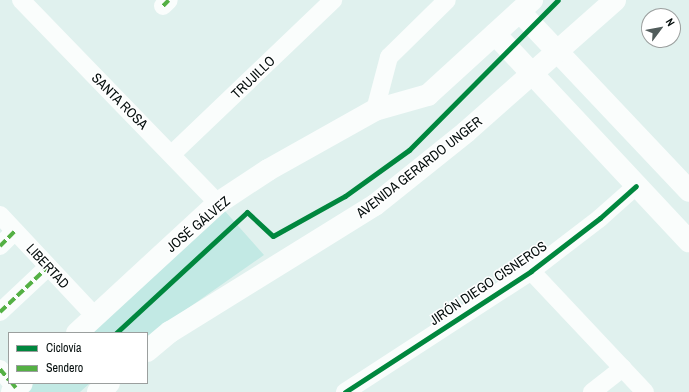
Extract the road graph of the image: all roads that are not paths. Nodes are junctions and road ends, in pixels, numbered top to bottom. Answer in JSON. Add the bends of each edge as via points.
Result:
{"nodes":[{"id":1,"x":21,"y":0,"type":"edge"},
{"id":2,"x":333,"y":0,"type":"edge"},
{"id":3,"x":447,"y":0,"type":"edge"},
{"id":4,"x":615,"y":0,"type":"edge"},
{"id":5,"x":526,"y":6,"type":"edge"},
{"id":6,"x":495,"y":34,"type":"junction"},
{"id":7,"x":558,"y":52,"type":"junction"},
{"id":8,"x":533,"y":74,"type":"junction"},
{"id":9,"x":375,"y":110,"type":"junction"},
{"id":10,"x":172,"y":154,"type":"junction"},
{"id":11,"x":636,"y":186,"type":"junction"},
{"id":12,"x":689,"y":191,"type":"edge"},
{"id":13,"x":218,"y":203,"type":"junction"},
{"id":14,"x":0,"y":215,"type":"edge"},
{"id":15,"x":15,"y":231,"type":"junction"},
{"id":16,"x":689,"y":241,"type":"edge"},
{"id":17,"x":0,"y":246,"type":"edge"},
{"id":18,"x":48,"y":266,"type":"junction"},
{"id":19,"x":531,"y":271,"type":"junction"},
{"id":20,"x":0,"y":312,"type":"edge"},
{"id":21,"x":95,"y":316,"type":"junction"},
{"id":22,"x":78,"y":332,"type":"edge"},
{"id":23,"x":148,"y":350,"type":"edge"},
{"id":24,"x":623,"y":368,"type":"junction"},
{"id":25,"x":0,"y":370,"type":"edge"},
{"id":26,"x":8,"y":379,"type":"edge"},
{"id":27,"x":107,"y":384,"type":"edge"},
{"id":28,"x":98,"y":392,"type":"edge"},
{"id":29,"x":345,"y":392,"type":"edge"},
{"id":30,"x":592,"y":392,"type":"edge"},
{"id":31,"x":645,"y":392,"type":"edge"}],
"edges":[{"from":1,"to":10,"type":"street","name":"SANTA ROSA"},
{"from":2,"to":10,"type":"street","name":"TRUJILLO"},
{"from":3,"to":9,"type":"street","via":[[389,57]]},
{"from":4,"to":7,"type":"main road","name":"AVENIDA GERARDO UNGER"},
{"from":5,"to":6,"type":"main road"},
{"from":5,"to":7,"type":"main road"},
{"from":6,"to":8,"type":"main road"},
{"from":6,"to":9,"type":"main road","name":"JOSÉ GÁLVEZ","via":[[428,95]]},
{"from":7,"to":8,"type":"main road","name":"AVENIDA GERARDO UNGER"},
{"from":7,"to":12,"type":"main road"},
{"from":8,"to":11,"type":"main road"},
{"from":8,"to":23,"type":"main road","name":"AVENIDA GERARDO UNGER","via":[[466,132],[374,205],[170,332]]},
{"from":9,"to":13,"type":"main road","name":"JOSÉ GÁLVEZ","via":[[268,170]]},
{"from":10,"to":13,"type":"street","name":"SANTA ROSA"},
{"from":11,"to":16,"type":"main road"},
{"from":11,"to":19,"type":"street","name":"JIRÓN DIEGO CISNEROS","via":[[600,218]]},
{"from":13,"to":21,"type":"main road","name":"JOSÉ GÁLVEZ"},
{"from":14,"to":15,"type":"street","name":"LIBERTAD"},
{"from":15,"to":17,"type":"street"},
{"from":15,"to":18,"type":"street","name":"LIBERTAD"},
{"from":18,"to":20,"type":"street"},
{"from":18,"to":21,"type":"street","name":"LIBERTAD"},
{"from":19,"to":24,"type":"street"},
{"from":19,"to":29,"type":"street","name":"JIRÓN DIEGO CISNEROS"},
{"from":21,"to":22,"type":"main road","name":"JOSÉ GÁLVEZ"},
{"from":24,"to":30,"type":"street"},
{"from":24,"to":31,"type":"street"},
{"from":25,"to":26,"type":"street"},
{"from":27,"to":28,"type":"main road"}]}
